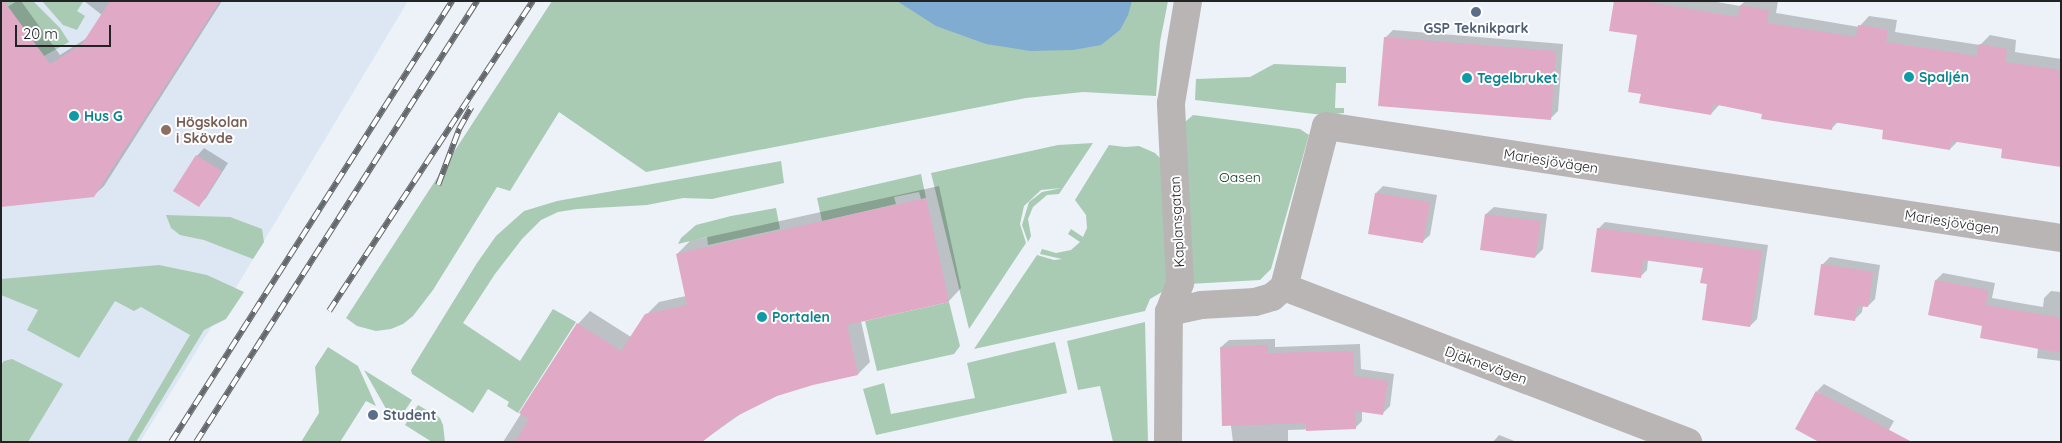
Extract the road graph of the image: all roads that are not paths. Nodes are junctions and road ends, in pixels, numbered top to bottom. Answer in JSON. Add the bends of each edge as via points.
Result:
{"nodes":[{"id":1,"x":1188,"y":1,"type":"edge"},
{"id":2,"x":2061,"y":238,"type":"edge"},
{"id":3,"x":1284,"y":287,"type":"junction"},
{"id":4,"x":1169,"y":312,"type":"junction"},
{"id":5,"x":1168,"y":442,"type":"edge"},
{"id":6,"x":1688,"y":442,"type":"edge"}],
"edges":[{"from":1,"to":4,"type":"street","name":"Kaplansgatan","via":[[1171,103],[1180,283]]},
{"from":2,"to":3,"type":"street","name":"Mariesjövägen","via":[[1326,126]]},
{"from":3,"to":4,"type":"street","via":[[1272,297],[1255,302],[1201,305]]},
{"from":3,"to":6,"type":"street","name":"Djäknevägen"},
{"from":4,"to":5,"type":"street","name":"Kaplansgatan"}]}
